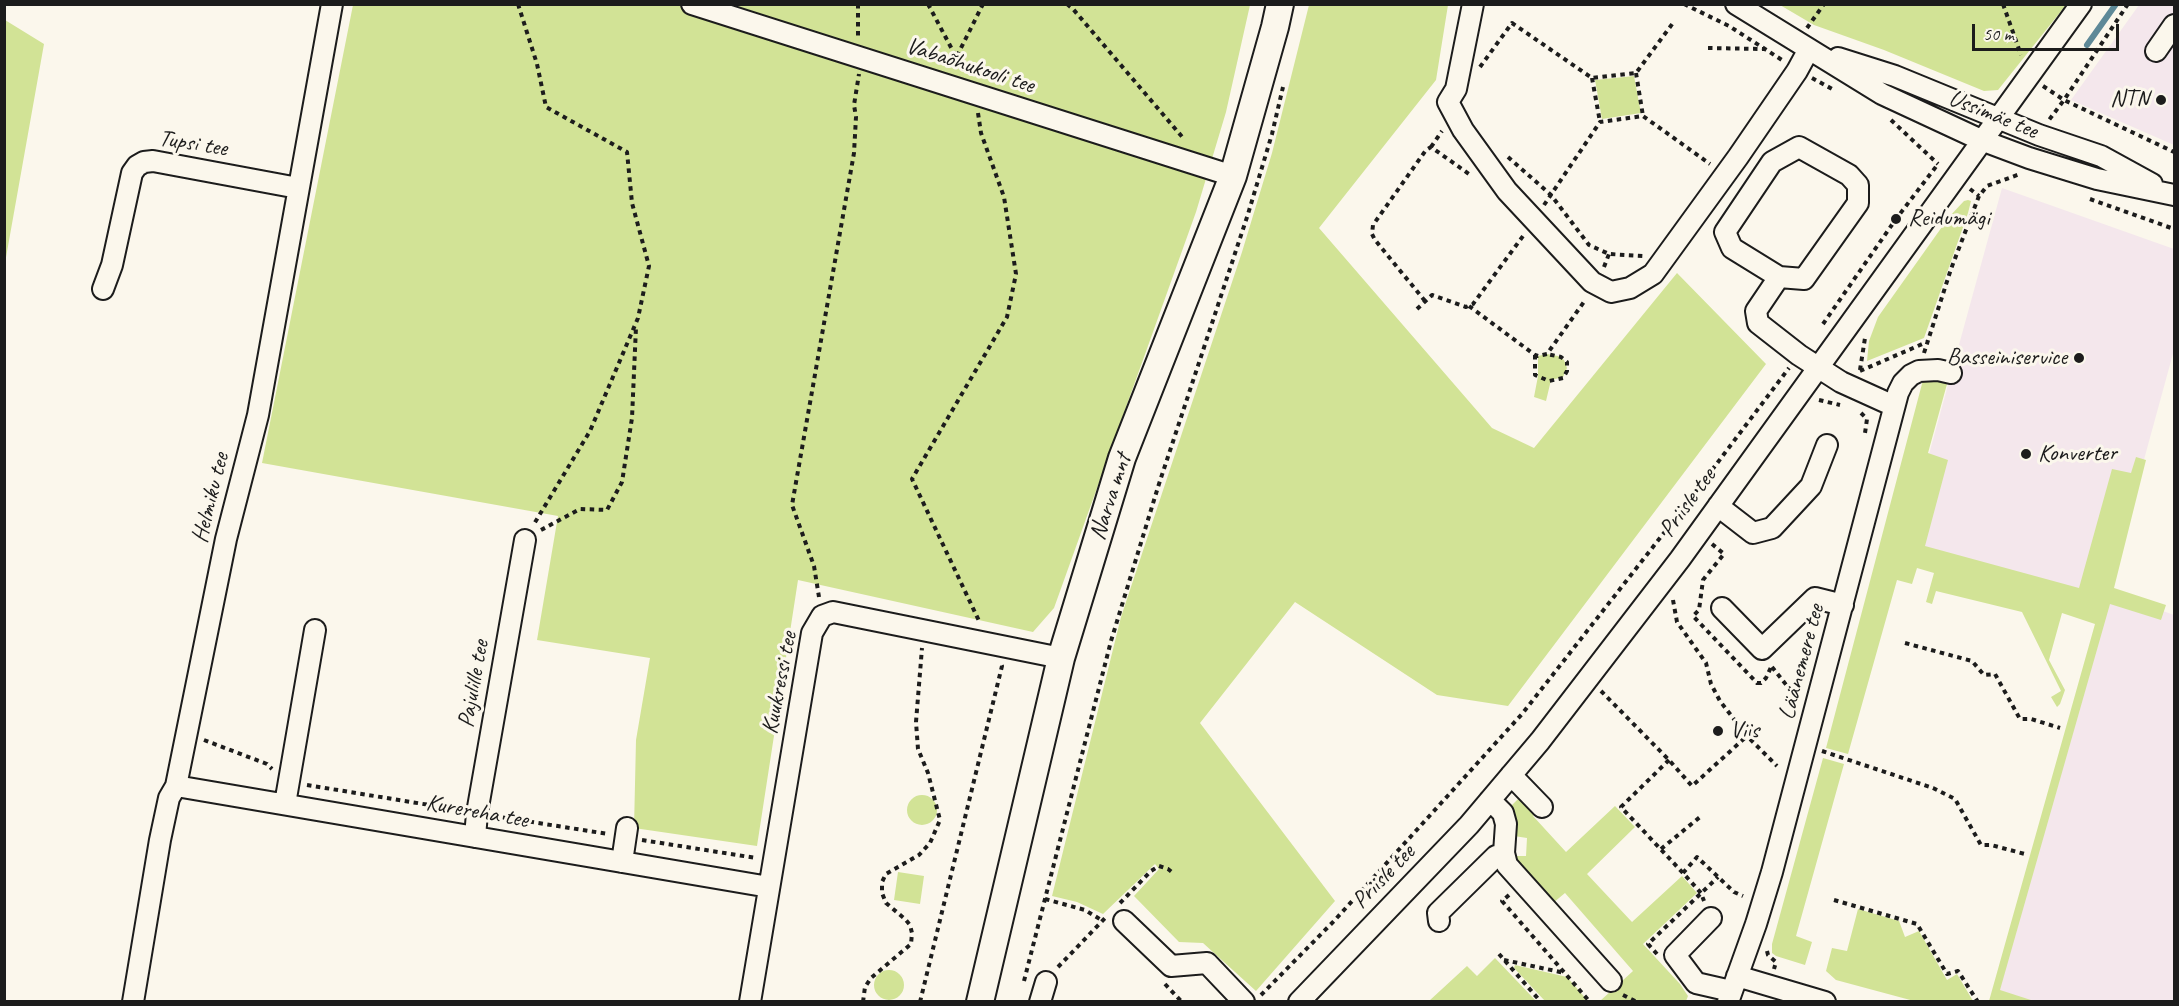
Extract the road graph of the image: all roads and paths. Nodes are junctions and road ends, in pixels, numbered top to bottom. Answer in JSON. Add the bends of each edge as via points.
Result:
{"nodes":[{"id":1,"x":332,"y":4,"type":"edge"},
{"id":2,"x":518,"y":4,"type":"edge"},
{"id":3,"x":692,"y":4,"type":"edge"},
{"id":4,"x":858,"y":4,"type":"edge"},
{"id":5,"x":928,"y":4,"type":"edge"},
{"id":6,"x":983,"y":4,"type":"edge"},
{"id":7,"x":1067,"y":4,"type":"edge"},
{"id":8,"x":1280,"y":4,"type":"edge"},
{"id":9,"x":1473,"y":4,"type":"edge"},
{"id":10,"x":1683,"y":4,"type":"edge"},
{"id":11,"x":1736,"y":4,"type":"edge"},
{"id":12,"x":1824,"y":4,"type":"edge"},
{"id":13,"x":2081,"y":4,"type":"edge"},
{"id":14,"x":2128,"y":4,"type":"edge"},
{"id":15,"x":1673,"y":23,"type":"dead end"},
{"id":16,"x":2175,"y":25,"type":"edge"},
{"id":17,"x":1803,"y":45,"type":"junction"},
{"id":18,"x":1708,"y":48,"type":"dead end"},
{"id":19,"x":1767,"y":49,"type":"junction"},
{"id":20,"x":2156,"y":51,"type":"dead end"},
{"id":21,"x":859,"y":57,"type":"junction"},
{"id":22,"x":957,"y":57,"type":"junction"},
{"id":23,"x":1478,"y":70,"type":"dead end"},
{"id":24,"x":1797,"y":71,"type":"junction"},
{"id":25,"x":1636,"y":73,"type":"junction"},
{"id":26,"x":1592,"y":78,"type":"junction"},
{"id":27,"x":1285,"y":80,"type":"dead end"},
{"id":28,"x":1844,"y":94,"type":"dead end"},
{"id":29,"x":975,"y":95,"type":"junction"},
{"id":30,"x":2064,"y":100,"type":"junction"},
{"id":31,"x":1643,"y":116,"type":"junction"},
{"id":32,"x":1887,"y":117,"type":"dead end"},
{"id":33,"x":1997,"y":118,"type":"junction"},
{"id":34,"x":1600,"y":122,"type":"junction"},
{"id":35,"x":2046,"y":124,"type":"dead end"},
{"id":36,"x":1182,"y":136,"type":"dead end"},
{"id":37,"x":1981,"y":140,"type":"junction"},
{"id":38,"x":2175,"y":152,"type":"edge"},
{"id":39,"x":1505,"y":154,"type":"dead end"},
{"id":40,"x":1938,"y":164,"type":"junction"},
{"id":41,"x":2025,"y":170,"type":"dead end"},
{"id":42,"x":1725,"y":175,"type":"junction"},
{"id":43,"x":1233,"y":176,"type":"junction"},
{"id":44,"x":2018,"y":176,"type":"junction"},
{"id":45,"x":1954,"y":177,"type":"junction"},
{"id":46,"x":2028,"y":178,"type":"dead end"},
{"id":47,"x":1477,"y":179,"type":"dead end"},
{"id":48,"x":297,"y":188,"type":"junction"},
{"id":49,"x":1551,"y":195,"type":"junction"},
{"id":50,"x":2172,"y":195,"type":"edge"},
{"id":51,"x":1979,"y":196,"type":"junction"},
{"id":52,"x":2084,"y":197,"type":"dead end"},
{"id":53,"x":1534,"y":220,"type":"junction"},
{"id":54,"x":2175,"y":229,"type":"edge"},
{"id":55,"x":1668,"y":253,"type":"junction"},
{"id":56,"x":1609,"y":254,"type":"junction"},
{"id":57,"x":1779,"y":277,"type":"junction"},
{"id":58,"x":1596,"y":285,"type":"junction"},
{"id":59,"x":104,"y":290,"type":"dead end"},
{"id":60,"x":1425,"y":302,"type":"junction"},
{"id":61,"x":1469,"y":306,"type":"junction"},
{"id":62,"x":1417,"y":309,"type":"dead end"},
{"id":63,"x":636,"y":323,"type":"junction"},
{"id":64,"x":1927,"y":341,"type":"junction"},
{"id":65,"x":1547,"y":354,"type":"junction"},
{"id":66,"x":1799,"y":355,"type":"junction"},
{"id":67,"x":1535,"y":356,"type":"junction"},
{"id":68,"x":1819,"y":368,"type":"junction"},
{"id":69,"x":1919,"y":371,"type":"junction"},
{"id":70,"x":1951,"y":373,"type":"dead end"},
{"id":71,"x":1853,"y":388,"type":"junction"},
{"id":72,"x":1894,"y":406,"type":"junction"},
{"id":73,"x":1827,"y":445,"type":"dead end"},
{"id":74,"x":1718,"y":506,"type":"junction"},
{"id":75,"x":525,"y":540,"type":"junction"},
{"id":76,"x":1709,"y":542,"type":"dead end"},
{"id":77,"x":1673,"y":590,"type":"dead end"},
{"id":78,"x":1844,"y":604,"type":"junction"},
{"id":79,"x":1722,"y":608,"type":"dead end"},
{"id":80,"x":822,"y":616,"type":"junction"},
{"id":81,"x":315,"y":630,"type":"dead end"},
{"id":82,"x":923,"y":641,"type":"dead end"},
{"id":83,"x":1905,"y":643,"type":"dead end"},
{"id":84,"x":994,"y":652,"type":"junction"},
{"id":85,"x":1061,"y":658,"type":"junction"},
{"id":86,"x":1772,"y":667,"type":"dead end"},
{"id":87,"x":1766,"y":678,"type":"dead end"},
{"id":88,"x":1599,"y":688,"type":"dead end"},
{"id":89,"x":1795,"y":696,"type":"dead end"},
{"id":90,"x":2060,"y":728,"type":"dead end"},
{"id":91,"x":187,"y":734,"type":"junction"},
{"id":92,"x":1747,"y":736,"type":"junction"},
{"id":93,"x":1818,"y":750,"type":"dead end"},
{"id":94,"x":1669,"y":760,"type":"junction"},
{"id":95,"x":1776,"y":765,"type":"dead end"},
{"id":96,"x":1511,"y":775,"type":"junction"},
{"id":97,"x":289,"y":782,"type":"junction"},
{"id":98,"x":176,"y":786,"type":"junction"},
{"id":99,"x":1490,"y":800,"type":"junction"},
{"id":100,"x":285,"y":804,"type":"junction"},
{"id":101,"x":1542,"y":807,"type":"dead end"},
{"id":102,"x":477,"y":813,"type":"junction"},
{"id":103,"x":1700,"y":817,"type":"dead end"},
{"id":104,"x":627,"y":833,"type":"junction"},
{"id":105,"x":475,"y":837,"type":"junction"},
{"id":106,"x":1661,"y":849,"type":"junction"},
{"id":107,"x":1504,"y":853,"type":"junction"},
{"id":108,"x":2025,"y":854,"type":"dead end"},
{"id":109,"x":773,"y":861,"type":"junction"},
{"id":110,"x":622,"y":862,"type":"junction"},
{"id":111,"x":1683,"y":873,"type":"junction"},
{"id":112,"x":769,"y":887,"type":"junction"},
{"id":113,"x":1743,"y":896,"type":"dead end"},
{"id":114,"x":1834,"y":900,"type":"dead end"},
{"id":115,"x":1711,"y":918,"type":"joint"},
{"id":116,"x":1124,"y":921,"type":"dead end"},
{"id":117,"x":1439,"y":921,"type":"dead end"},
{"id":118,"x":1529,"y":931,"type":"dead end"},
{"id":119,"x":1499,"y":954,"type":"dead end"},
{"id":120,"x":1504,"y":960,"type":"junction"},
{"id":121,"x":1566,"y":974,"type":"junction"},
{"id":122,"x":1611,"y":981,"type":"dead end"},
{"id":123,"x":1046,"y":982,"type":"dead end"},
{"id":124,"x":1732,"y":990,"type":"edge"},
{"id":125,"x":1021,"y":991,"type":"dead end"},
{"id":126,"x":133,"y":1002,"type":"edge"},
{"id":127,"x":750,"y":1002,"type":"edge"},
{"id":128,"x":862,"y":1002,"type":"edge"},
{"id":129,"x":920,"y":1002,"type":"edge"},
{"id":130,"x":980,"y":1002,"type":"edge"},
{"id":131,"x":1040,"y":1002,"type":"edge"},
{"id":132,"x":1244,"y":1002,"type":"edge"},
{"id":133,"x":1255,"y":1002,"type":"edge"},
{"id":134,"x":1299,"y":1002,"type":"edge"},
{"id":135,"x":1541,"y":1002,"type":"edge"},
{"id":136,"x":1590,"y":1002,"type":"edge"},
{"id":137,"x":1825,"y":1002,"type":"edge"},
{"id":138,"x":1978,"y":1002,"type":"edge"}],
"edges":[{"from":1,"to":48,"type":"street","name":"Helmiku tee"},
{"from":2,"to":63,"type":"path","via":[[546,107],[627,152],[633,202],[649,266]]},
{"from":3,"to":21,"type":"street","name":"Vabaõhukooli tee"},
{"from":4,"to":21,"type":"path"},
{"from":5,"to":22,"type":"path"},
{"from":6,"to":22,"type":"path"},
{"from":7,"to":36,"type":"path"},
{"from":8,"to":43,"type":"main road","name":"Narva mnt"},
{"from":9,"to":53,"type":"street","via":[[1456,88],[1448,102],[1507,191]]},
{"from":10,"to":19,"type":"path"},
{"from":11,"to":17,"type":"street","name":"Ussimäe tee"},
{"from":12,"to":17,"type":"path"},
{"from":13,"to":33,"type":"street","name":"Priisle tee"},
{"from":14,"to":30,"type":"path"},
{"from":15,"to":25,"type":"path"},
{"from":16,"to":20,"type":"street"},
{"from":17,"to":24,"type":"street"},
{"from":17,"to":33,"type":"street","name":"Ussimäe tee","via":[[1895,76]]},
{"from":17,"to":37,"type":"street","name":"Ussimäe tee","via":[[1882,94]]},
{"from":18,"to":19,"type":"path"},
{"from":19,"to":24,"type":"path"},
{"from":21,"to":29,"type":"street","name":"Vabaõhukooli tee"},
{"from":21,"to":80,"type":"path","via":[[854,153],[792,505],[814,566]]},
{"from":22,"to":29,"type":"path"},
{"from":23,"to":26,"type":"path","via":[[1512,23]]},
{"from":24,"to":28,"type":"path"},
{"from":24,"to":42,"type":"street"},
{"from":25,"to":26,"type":"path"},
{"from":25,"to":31,"type":"path"},
{"from":26,"to":34,"type":"path"},
{"from":27,"to":125,"type":"path","via":[[1251,204],[1111,641]]},
{"from":29,"to":43,"type":"street","name":"Vabaõhukooli tee"},
{"from":29,"to":84,"type":"path","via":[[981,133],[1004,196],[1016,274],[1007,317],[912,478]]},
{"from":30,"to":35,"type":"path"},
{"from":30,"to":38,"type":"path"},
{"from":31,"to":34,"type":"path"},
{"from":31,"to":42,"type":"path"},
{"from":32,"to":40,"type":"path"},
{"from":33,"to":37,"type":"street","name":"Priisle tee"},
{"from":33,"to":50,"type":"street","name":"Ussimäe tee","via":[[2101,156]]},
{"from":34,"to":49,"type":"path"},
{"from":37,"to":45,"type":"street","name":"Priisle tee"},
{"from":37,"to":50,"type":"street","name":"Ussimäe tee","via":[[2097,179]]},
{"from":39,"to":49,"type":"path"},
{"from":40,"to":45,"type":"path"},
{"from":40,"to":66,"type":"path"},
{"from":41,"to":44,"type":"path"},
{"from":42,"to":55,"type":"street"},
{"from":43,"to":85,"type":"main road","name":"Narva mnt","via":[[1122,458]]},
{"from":44,"to":46,"type":"path"},
{"from":44,"to":51,"type":"path","via":[[1996,181]]},
{"from":45,"to":51,"type":"path"},
{"from":45,"to":68,"type":"street","name":"Priisle tee"},
{"from":47,"to":60,"type":"path","via":[[1431,147],[1373,225],[1375,240]]},
{"from":48,"to":59,"type":"street","name":"Tupsi tee","via":[[144,162],[132,173]]},
{"from":48,"to":91,"type":"street","name":"Helmiku tee","via":[[258,415],[226,539]]},
{"from":49,"to":53,"type":"path"},
{"from":49,"to":56,"type":"path","via":[[1589,245]]},
{"from":51,"to":64,"type":"path"},
{"from":52,"to":54,"type":"path"},
{"from":53,"to":58,"type":"street"},
{"from":53,"to":61,"type":"path"},
{"from":55,"to":56,"type":"path","via":[[1650,257]]},
{"from":55,"to":58,"type":"street","via":[[1653,274],[1630,288],[1611,292]]},
{"from":56,"to":58,"type":"path"},
{"from":57,"to":57,"type":"street","via":[[1804,279],[1858,203],[1858,185],[1849,175],[1799,147],[1772,162],[1725,232],[1732,248]]},
{"from":57,"to":66,"type":"street","via":[[1756,311],[1758,323]]},
{"from":58,"to":65,"type":"path"},
{"from":60,"to":61,"type":"path","via":[[1432,295]]},
{"from":60,"to":62,"type":"path"},
{"from":61,"to":67,"type":"path"},
{"from":63,"to":75,"type":"path","via":[[590,431]]},
{"from":63,"to":75,"type":"path","via":[[632,418],[622,482],[607,510],[580,509]]},
{"from":64,"to":69,"type":"path"},
{"from":64,"to":71,"type":"path","via":[[1860,370]]},
{"from":65,"to":67,"type":"path"},
{"from":65,"to":67,"type":"path","via":[[1567,362],[1563,378],[1549,381],[1534,375]]},
{"from":66,"to":68,"type":"street"},
{"from":66,"to":133,"type":"path","via":[[1522,714]]},
{"from":68,"to":71,"type":"street"},
{"from":68,"to":74,"type":"street","name":"Priisle tee"},
{"from":69,"to":70,"type":"street"},
{"from":69,"to":72,"type":"street","name":"Läänemere tee","via":[[1903,383]]},
{"from":71,"to":72,"type":"street"},
{"from":72,"to":78,"type":"street","name":"Läänemere tee"},
{"from":73,"to":74,"type":"street","via":[[1811,486],[1772,528],[1753,533]]},
{"from":74,"to":96,"type":"street","name":"Priisle tee"},
{"from":75,"to":102,"type":"street","name":"Pajulille tee"},
{"from":76,"to":87,"type":"path","via":[[1724,554],[1703,580],[1699,610],[1693,616],[1757,683]]},
{"from":77,"to":92,"type":"path","via":[[1677,622],[1706,663],[1720,701]]},
{"from":78,"to":79,"type":"street","via":[[1815,598],[1762,649]]},
{"from":78,"to":124,"type":"street","name":"Läänemere tee","via":[[1773,872]]},
{"from":80,"to":84,"type":"street","name":"Kuukressi tee","via":[[834,612]]},
{"from":80,"to":109,"type":"street","name":"Kuukressi tee","via":[[812,633]]},
{"from":81,"to":97,"type":"street"},
{"from":82,"to":128,"type":"path","via":[[916,722],[918,749],[940,820],[930,843],[919,855],[886,874],[882,882],[886,903],[910,925],[911,944],[871,978]]},
{"from":83,"to":90,"type":"path","via":[[1972,661],[1984,675],[1995,674],[2020,719]]},
{"from":84,"to":85,"type":"street","name":"Kuukressi tee"},
{"from":84,"to":129,"type":"path","via":[[1002,666]]},
{"from":85,"to":130,"type":"main road","name":"Narva mnt"},
{"from":86,"to":89,"type":"path"},
{"from":88,"to":94,"type":"path"},
{"from":91,"to":97,"type":"path","via":[[267,765]]},
{"from":91,"to":98,"type":"street","name":"Helmiku tee"},
{"from":92,"to":94,"type":"path","via":[[1692,786]]},
{"from":92,"to":95,"type":"path"},
{"from":93,"to":108,"type":"path","via":[[1934,788],[1955,799],[1981,845]]},
{"from":94,"to":106,"type":"path","via":[[1621,807]]},
{"from":96,"to":99,"type":"street","name":"Priisle tee"},
{"from":96,"to":101,"type":"street"},
{"from":97,"to":100,"type":"street"},
{"from":97,"to":102,"type":"path"},
{"from":98,"to":100,"type":"street","name":"Kurereha tee"},
{"from":98,"to":126,"type":"street","name":"Helmiku tee","via":[[160,840]]},
{"from":99,"to":107,"type":"street","via":[[1503,813],[1506,824]]},
{"from":99,"to":134,"type":"street","name":"Priisle tee"},
{"from":100,"to":105,"type":"street","name":"Kurereha tee"},
{"from":102,"to":104,"type":"path"},
{"from":102,"to":105,"type":"street","name":"Pajulille tee"},
{"from":103,"to":106,"type":"path"},
{"from":104,"to":109,"type":"path"},
{"from":104,"to":110,"type":"street"},
{"from":105,"to":110,"type":"street","name":"Kurereha tee"},
{"from":106,"to":111,"type":"path"},
{"from":107,"to":117,"type":"street","via":[[1496,856],[1438,913]]},
{"from":107,"to":122,"type":"street","via":[[1507,866]]},
{"from":109,"to":112,"type":"street","name":"Kuukressi tee"},
{"from":110,"to":112,"type":"street","name":"Kurereha tee"},
{"from":111,"to":113,"type":"path","via":[[1697,857]]},
{"from":111,"to":115,"type":"path","via":[[1701,893]]},
{"from":112,"to":127,"type":"street","name":"Kuukressi tee"},
{"from":114,"to":138,"type":"path","via":[[1917,924],[1947,974],[1958,971]]},
{"from":115,"to":124,"type":"street","via":[[1675,955],[1696,983]]},
{"from":116,"to":132,"type":"street","via":[[1163,966],[1207,963]]},
{"from":118,"to":121,"type":"path"},
{"from":119,"to":120,"type":"path"},
{"from":120,"to":121,"type":"path"},
{"from":120,"to":135,"type":"path"},
{"from":121,"to":136,"type":"path"},
{"from":123,"to":131,"type":"street"},
{"from":124,"to":137,"type":"street"}]}
